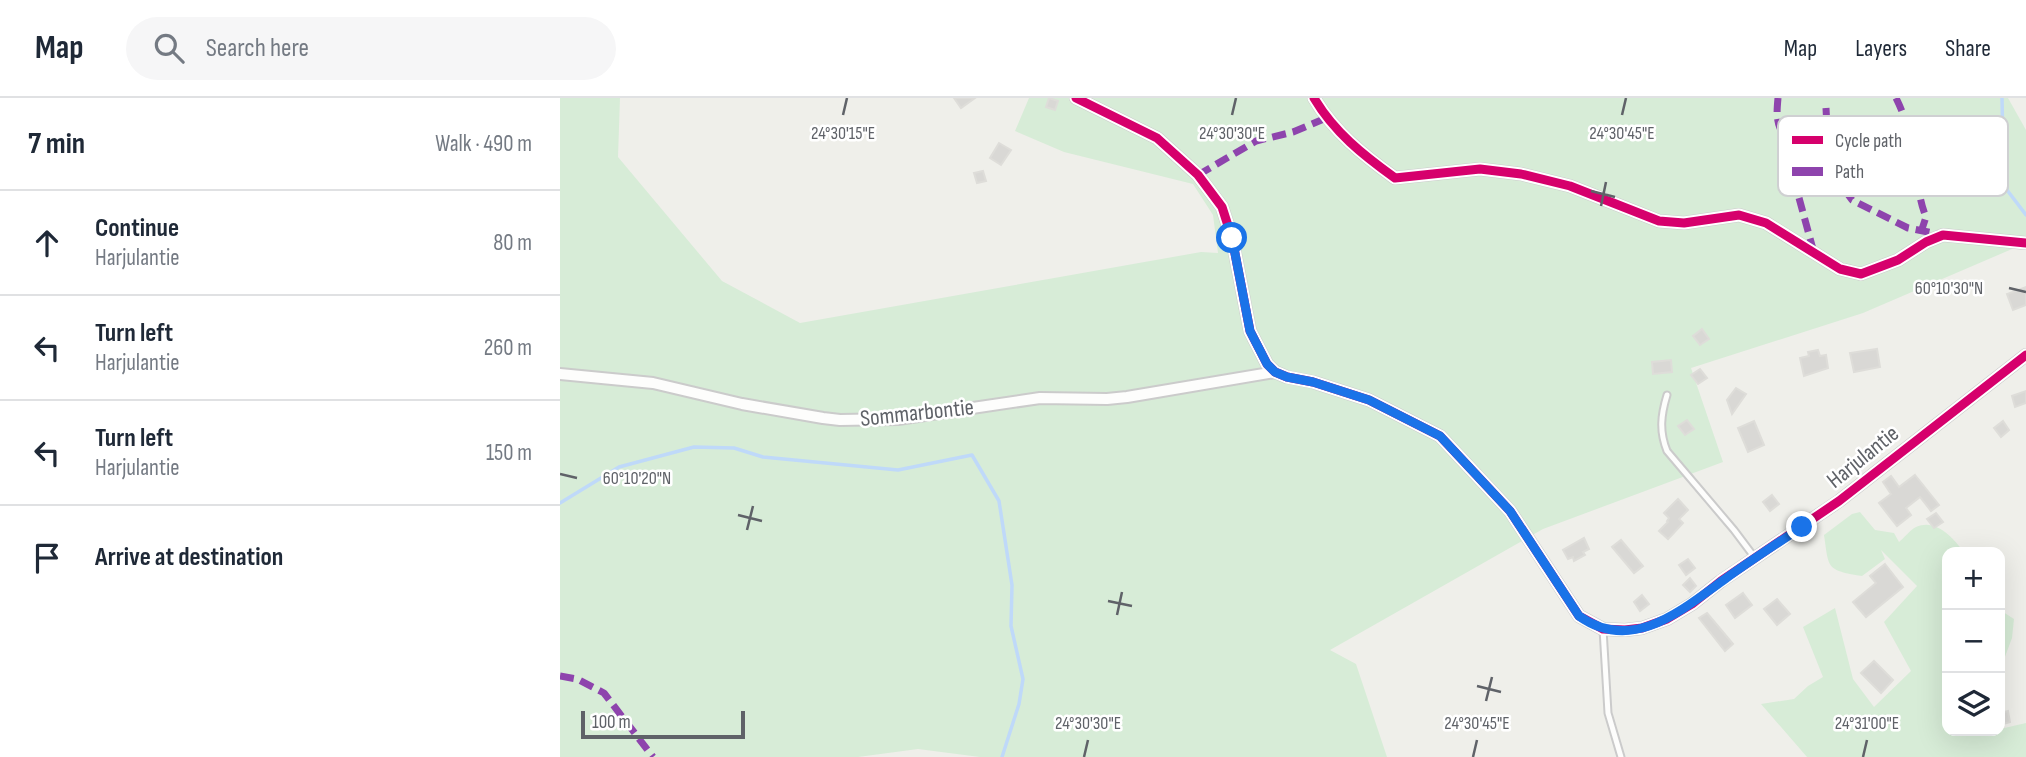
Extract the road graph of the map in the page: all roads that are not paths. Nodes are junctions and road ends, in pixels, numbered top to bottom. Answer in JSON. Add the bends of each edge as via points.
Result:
{"nodes":[{"id":1,"x":1076,"y":98,"type":"edge"},
{"id":2,"x":1314,"y":98,"type":"edge"},
{"id":3,"x":2026,"y":243,"type":"edge"},
{"id":4,"x":2026,"y":355,"type":"edge"},
{"id":5,"x":1275,"y":372,"type":"junction"},
{"id":6,"x":560,"y":374,"type":"edge"},
{"id":7,"x":1667,"y":395,"type":"dead end"},
{"id":8,"x":1755,"y":558,"type":"junction"},
{"id":9,"x":1603,"y":629,"type":"junction"},
{"id":10,"x":1621,"y":757,"type":"edge"}],
"edges":[{"from":1,"to":5,"type":"street","via":[[1157,138],[1198,175],[1222,206],[1250,331]]},
{"from":2,"to":3,"type":"street","via":[[1326,118],[1360,153],[1395,178],[1480,169],[1570,186],[1659,220],[1684,223],[1739,215],[1766,223],[1840,269],[1861,274],[1943,235]]},
{"from":4,"to":8,"type":"street","name":"Harjulantie","via":[[1839,501]]},
{"from":5,"to":6,"type":"street","name":"Sommarbontie","via":[[1107,399],[1040,398],[877,420],[823,418],[653,383]]},
{"from":5,"to":9,"type":"street","via":[[1369,400],[1440,436],[1510,511],[1579,616]]},
{"from":7,"to":8,"type":"lane","via":[[1661,426],[1667,451]]},
{"from":8,"to":9,"type":"street","name":"Harjulantie","via":[[1667,619],[1625,630]]},
{"from":9,"to":10,"type":"lane","via":[[1608,713]]}]}
